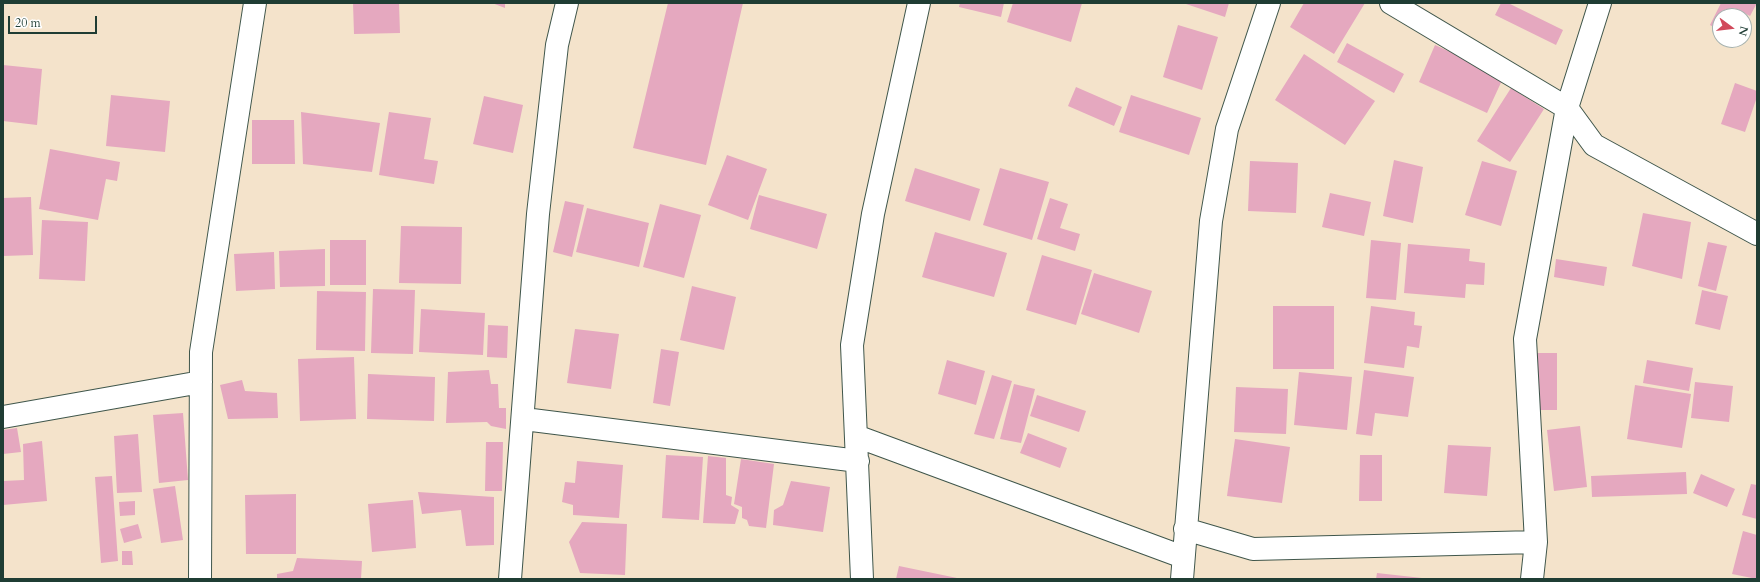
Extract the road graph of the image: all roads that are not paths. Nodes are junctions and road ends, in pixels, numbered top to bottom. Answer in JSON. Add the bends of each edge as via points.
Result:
{"nodes":[{"id":1,"x":255,"y":3,"type":"edge"},
{"id":2,"x":567,"y":3,"type":"edge"},
{"id":3,"x":919,"y":3,"type":"edge"},
{"id":4,"x":1269,"y":3,"type":"edge"},
{"id":5,"x":1391,"y":3,"type":"edge"},
{"id":6,"x":1600,"y":3,"type":"edge"},
{"id":7,"x":1567,"y":108,"type":"junction"},
{"id":8,"x":1757,"y":234,"type":"edge"},
{"id":9,"x":201,"y":382,"type":"junction"},
{"id":10,"x":3,"y":417,"type":"edge"},
{"id":11,"x":524,"y":419,"type":"junction"},
{"id":12,"x":856,"y":436,"type":"junction"},
{"id":13,"x":858,"y":461,"type":"junction"},
{"id":14,"x":1186,"y":530,"type":"junction"},
{"id":15,"x":1536,"y":542,"type":"junction"},
{"id":16,"x":1183,"y":557,"type":"junction"},
{"id":17,"x":200,"y":579,"type":"edge"},
{"id":18,"x":510,"y":579,"type":"edge"},
{"id":19,"x":862,"y":579,"type":"edge"},
{"id":20,"x":1182,"y":579,"type":"edge"},
{"id":21,"x":1532,"y":579,"type":"edge"}],
"edges":[{"from":1,"to":9,"type":"street","via":[[201,352]]},
{"from":2,"to":11,"type":"street","via":[[557,45],[538,214]]},
{"from":3,"to":12,"type":"street","via":[[873,214],[852,344]]},
{"from":4,"to":14,"type":"street","via":[[1227,129],[1211,221]]},
{"from":5,"to":7,"type":"street"},
{"from":6,"to":7,"type":"street"},
{"from":7,"to":8,"type":"street","via":[[1594,145]]},
{"from":7,"to":15,"type":"street","via":[[1525,339]]},
{"from":9,"to":10,"type":"street"},
{"from":9,"to":17,"type":"street"},
{"from":11,"to":13,"type":"street"},
{"from":11,"to":18,"type":"street"},
{"from":12,"to":13,"type":"street"},
{"from":12,"to":16,"type":"street"},
{"from":13,"to":19,"type":"street"},
{"from":14,"to":15,"type":"street","via":[[1253,549]]},
{"from":14,"to":16,"type":"street"},
{"from":15,"to":21,"type":"street"},
{"from":16,"to":20,"type":"street"}]}
